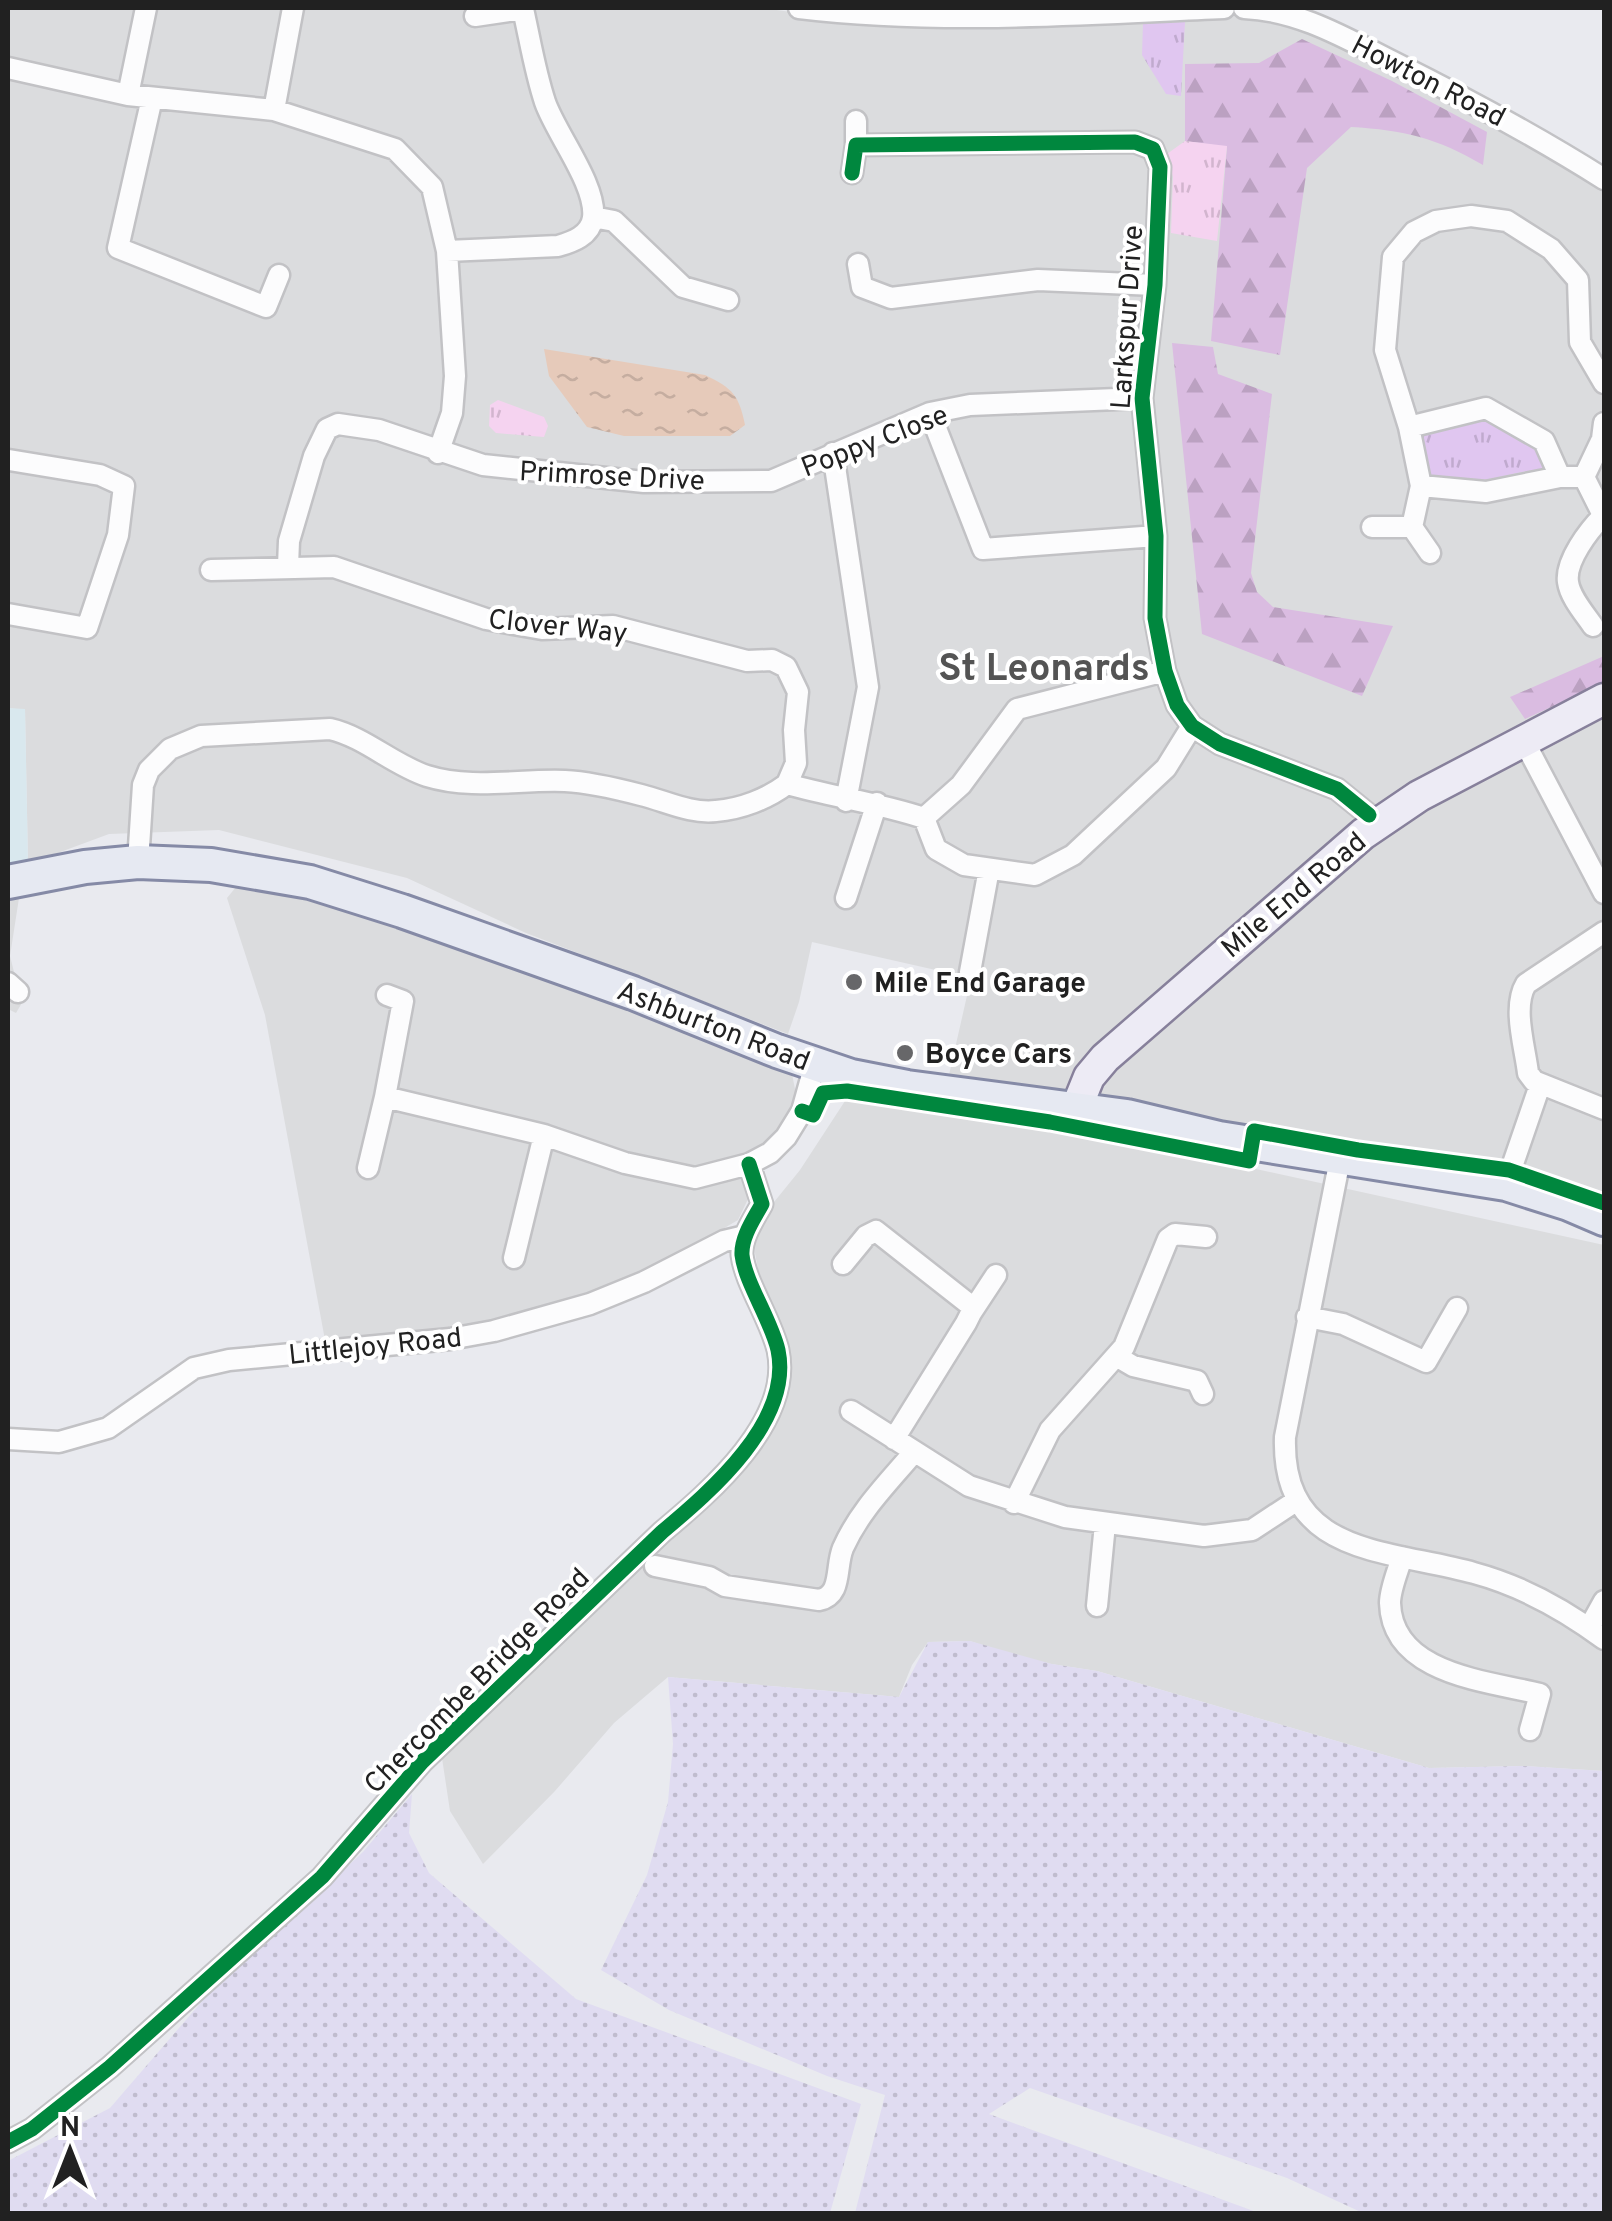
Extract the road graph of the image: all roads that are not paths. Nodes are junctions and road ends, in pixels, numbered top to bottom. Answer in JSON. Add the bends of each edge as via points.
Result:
{"nodes":[{"id":1,"x":146,"y":8,"type":"edge"},
{"id":2,"x":293,"y":8,"type":"edge"},
{"id":3,"x":800,"y":8,"type":"edge"},
{"id":4,"x":1224,"y":8,"type":"edge"},
{"id":5,"x":1244,"y":8,"type":"edge"},
{"id":6,"x":475,"y":16,"type":"dead end"},
{"id":7,"x":8,"y":68,"type":"edge"},
{"id":8,"x":128,"y":95,"type":"junction"},
{"id":9,"x":152,"y":98,"type":"junction"},
{"id":10,"x":274,"y":110,"type":"junction"},
{"id":11,"x":856,"y":121,"type":"dead end"},
{"id":12,"x":856,"y":145,"type":"junction"},
{"id":13,"x":852,"y":173,"type":"dead end"},
{"id":14,"x":1604,"y":178,"type":"edge"},
{"id":15,"x":593,"y":217,"type":"junction"},
{"id":16,"x":447,"y":251,"type":"junction"},
{"id":17,"x":858,"y":264,"type":"dead end"},
{"id":18,"x":279,"y":275,"type":"dead end"},
{"id":19,"x":1155,"y":285,"type":"junction"},
{"id":20,"x":728,"y":300,"type":"dead end"},
{"id":21,"x":1604,"y":383,"type":"edge"},
{"id":22,"x":1142,"y":398,"type":"junction"},
{"id":23,"x":930,"y":412,"type":"junction"},
{"id":24,"x":1604,"y":423,"type":"edge"},
{"id":25,"x":1410,"y":426,"type":"junction"},
{"id":26,"x":438,"y":453,"type":"junction"},
{"id":27,"x":833,"y":453,"type":"junction"},
{"id":28,"x":9,"y":460,"type":"edge"},
{"id":29,"x":787,"y":474,"type":"joint"},
{"id":30,"x":1560,"y":477,"type":"junction"},
{"id":31,"x":1584,"y":477,"type":"junction"},
{"id":32,"x":1420,"y":486,"type":"junction"},
{"id":33,"x":1604,"y":517,"type":"edge"},
{"id":34,"x":1372,"y":527,"type":"dead end"},
{"id":35,"x":1412,"y":527,"type":"junction"},
{"id":36,"x":1156,"y":536,"type":"junction"},
{"id":37,"x":1430,"y":552,"type":"dead end"},
{"id":38,"x":288,"y":566,"type":"junction"},
{"id":39,"x":212,"y":570,"type":"dead end"},
{"id":40,"x":8,"y":614,"type":"edge"},
{"id":41,"x":1593,"y":626,"type":"dead end"},
{"id":42,"x":1165,"y":671,"type":"junction"},
{"id":43,"x":1604,"y":699,"type":"edge"},
{"id":44,"x":1192,"y":726,"type":"junction"},
{"id":45,"x":1526,"y":743,"type":"junction"},
{"id":46,"x":787,"y":784,"type":"junction"},
{"id":47,"x":846,"y":801,"type":"junction"},
{"id":48,"x":877,"y":803,"type":"junction"},
{"id":49,"x":1369,"y":815,"type":"dead end"},
{"id":50,"x":924,"y":818,"type":"junction"},
{"id":51,"x":138,"y":862,"type":"junction"},
{"id":52,"x":990,"y":869,"type":"junction"},
{"id":53,"x":8,"y":882,"type":"edge"},
{"id":54,"x":1604,"y":894,"type":"edge"},
{"id":55,"x":846,"y":898,"type":"dead end"},
{"id":56,"x":1604,"y":932,"type":"edge"},
{"id":57,"x":970,"y":972,"type":"dead end"},
{"id":58,"x":387,"y":995,"type":"dead end"},
{"id":59,"x":816,"y":1064,"type":"junction"},
{"id":60,"x":1540,"y":1084,"type":"junction"},
{"id":61,"x":385,"y":1098,"type":"junction"},
{"id":62,"x":1076,"y":1109,"type":"junction"},
{"id":63,"x":1604,"y":1109,"type":"edge"},
{"id":64,"x":544,"y":1135,"type":"junction"},
{"id":65,"x":1340,"y":1159,"type":"junction"},
{"id":66,"x":749,"y":1164,"type":"junction"},
{"id":67,"x":368,"y":1168,"type":"dead end"},
{"id":68,"x":1506,"y":1184,"type":"junction"},
{"id":69,"x":1604,"y":1219,"type":"edge"},
{"id":70,"x":745,"y":1236,"type":"junction"},
{"id":71,"x":1206,"y":1237,"type":"dead end"},
{"id":72,"x":514,"y":1258,"type":"dead end"},
{"id":73,"x":843,"y":1264,"type":"dead end"},
{"id":74,"x":996,"y":1275,"type":"dead end"},
{"id":75,"x":1457,"y":1308,"type":"dead end"},
{"id":76,"x":971,"y":1313,"type":"junction"},
{"id":77,"x":1308,"y":1317,"type":"junction"},
{"id":78,"x":1116,"y":1356,"type":"junction"},
{"id":79,"x":1204,"y":1394,"type":"dead end"},
{"id":80,"x":851,"y":1411,"type":"dead end"},
{"id":81,"x":8,"y":1438,"type":"edge"},
{"id":82,"x":894,"y":1439,"type":"junction"},
{"id":83,"x":914,"y":1452,"type":"junction"},
{"id":84,"x":1296,"y":1501,"type":"junction"},
{"id":85,"x":1014,"y":1503,"type":"junction"},
{"id":86,"x":1105,"y":1524,"type":"junction"},
{"id":87,"x":1402,"y":1557,"type":"junction"},
{"id":88,"x":655,"y":1566,"type":"dead end"},
{"id":89,"x":1604,"y":1601,"type":"edge"},
{"id":90,"x":1098,"y":1606,"type":"dead end"},
{"id":91,"x":1597,"y":1633,"type":"edge"},
{"id":92,"x":1530,"y":1730,"type":"dead end"},
{"id":93,"x":8,"y":2142,"type":"edge"}],
"edges":[{"from":1,"to":8,"type":"street"},
{"from":2,"to":10,"type":"street"},
{"from":3,"to":4,"type":"street","via":[[980,18]]},
{"from":5,"to":14,"type":"street","name":"Howton Road","via":[[1318,24],[1509,120]]},
{"from":6,"to":15,"type":"street","via":[[523,9],[546,104]]},
{"from":7,"to":8,"type":"street"},
{"from":8,"to":9,"type":"street"},
{"from":9,"to":10,"type":"street"},
{"from":9,"to":18,"type":"street","via":[[118,248],[266,307]]},
{"from":10,"to":16,"type":"street","via":[[395,148],[432,187]]},
{"from":11,"to":12,"type":"street"},
{"from":12,"to":13,"type":"street"},
{"from":12,"to":19,"type":"street","name":"Larkspur Drive","via":[[1135,142],[1152,149],[1160,167]]},
{"from":15,"to":16,"type":"street","via":[[575,241],[558,246]]},
{"from":15,"to":20,"type":"street","via":[[614,222],[683,288]]},
{"from":16,"to":26,"type":"street","via":[[455,376],[452,414]]},
{"from":17,"to":19,"type":"street","via":[[862,287],[891,298],[1038,280]]},
{"from":19,"to":22,"type":"street","name":"Larkspur Drive"},
{"from":21,"to":25,"type":"street","via":[[1580,342],[1578,280],[1551,249],[1506,222],[1436,220],[1414,232],[1394,257],[1386,350]]},
{"from":22,"to":23,"type":"street","name":"Poppy Close"},
{"from":22,"to":36,"type":"street","name":"Larkspur Drive"},
{"from":23,"to":27,"type":"street","name":"Poppy Close"},
{"from":23,"to":36,"type":"street","via":[[983,549]]},
{"from":24,"to":31,"type":"street"},
{"from":25,"to":30,"type":"street","via":[[1486,408],[1544,441]]},
{"from":25,"to":32,"type":"street"},
{"from":26,"to":29,"type":"street","name":"Primrose Drive","via":[[482,465],[644,482],[771,480]]},
{"from":26,"to":38,"type":"street","name":"Primrose Drive","via":[[378,430],[338,424],[327,429],[289,541]]},
{"from":27,"to":29,"type":"street","name":"Poppy Close"},
{"from":27,"to":47,"type":"street","via":[[868,688]]},
{"from":28,"to":40,"type":"street","via":[[100,475],[124,486],[118,535],[87,628]]},
{"from":30,"to":31,"type":"street"},
{"from":30,"to":32,"type":"street","via":[[1486,492]]},
{"from":31,"to":33,"type":"street"},
{"from":32,"to":35,"type":"street"},
{"from":33,"to":41,"type":"street","via":[[1567,580]]},
{"from":34,"to":35,"type":"street"},
{"from":35,"to":37,"type":"street"},
{"from":36,"to":42,"type":"street","name":"Larkspur Drive","via":[[1155,618]]},
{"from":38,"to":39,"type":"street","name":"Clover Way"},
{"from":38,"to":46,"type":"street","name":"Clover Way","via":[[334,567],[486,620],[542,629],[614,626],[747,661],[772,660],[786,668],[798,692],[796,763]]},
{"from":42,"to":44,"type":"street","name":"Larkspur Drive","via":[[1176,705]]},
{"from":42,"to":50,"type":"street","via":[[1017,710],[961,785]]},
{"from":43,"to":45,"type":"street","name":"Mile End Road"},
{"from":44,"to":49,"type":"street","via":[[1220,744],[1337,789]]},
{"from":44,"to":52,"type":"street","via":[[1166,768],[1073,855],[1035,874]]},
{"from":45,"to":54,"type":"street"},
{"from":45,"to":62,"type":"street","name":"Mile End Road","via":[[1420,796],[1363,834],[1105,1058]]},
{"from":46,"to":47,"type":"street"},
{"from":46,"to":51,"type":"street","via":[[746,805],[690,810],[570,781],[483,783],[426,776],[348,733],[330,730],[201,736],[170,749],[150,770],[140,802]]},
{"from":47,"to":48,"type":"street"},
{"from":48,"to":50,"type":"street"},
{"from":48,"to":55,"type":"street"},
{"from":50,"to":52,"type":"street","via":[[936,849],[964,865]]},
{"from":51,"to":53,"type":"main road","name":"Ashburton Road"},
{"from":51,"to":59,"type":"main road","name":"Ashburton Road","via":[[257,871],[360,898]]},
{"from":52,"to":57,"type":"street"},
{"from":56,"to":60,"type":"street","via":[[1544,969],[1521,992],[1528,1073]]},
{"from":58,"to":61,"type":"street","via":[[403,1001]]},
{"from":59,"to":62,"type":"main road","name":"Ashburton Road","via":[[908,1087]]},
{"from":59,"to":66,"type":"street","via":[[786,1137]]},
{"from":60,"to":63,"type":"street"},
{"from":60,"to":68,"type":"street"},
{"from":61,"to":64,"type":"street"},
{"from":61,"to":67,"type":"street"},
{"from":62,"to":65,"type":"main road","name":"Ashburton Road"},
{"from":64,"to":66,"type":"street","via":[[694,1178]]},
{"from":64,"to":72,"type":"street"},
{"from":65,"to":68,"type":"main road","name":"Ashburton Road"},
{"from":65,"to":77,"type":"street"},
{"from":66,"to":70,"type":"street","name":"Chercombe Bridge Road","via":[[762,1204]]},
{"from":68,"to":69,"type":"main road","name":"Ashburton Road"},
{"from":70,"to":81,"type":"street","name":"Littlejoy Road","via":[[590,1304],[531,1321],[450,1340],[228,1360],[194,1368],[108,1428],[59,1442]]},
{"from":70,"to":93,"type":"street","name":"Chercombe Bridge Road","via":[[742,1254],[778,1350],[780,1374],[771,1408],[734,1464],[422,1762],[322,1877],[110,2068]]},
{"from":71,"to":78,"type":"street","via":[[1168,1239]]},
{"from":73,"to":76,"type":"street","via":[[876,1230],[963,1298]]},
{"from":74,"to":76,"type":"street"},
{"from":75,"to":77,"type":"street","via":[[1426,1362],[1343,1324]]},
{"from":76,"to":82,"type":"street"},
{"from":77,"to":84,"type":"street","via":[[1285,1438]]},
{"from":78,"to":79,"type":"street","via":[[1197,1381]]},
{"from":78,"to":85,"type":"street","via":[[1050,1430]]},
{"from":80,"to":82,"type":"street"},
{"from":82,"to":83,"type":"street"},
{"from":83,"to":85,"type":"street","via":[[969,1486]]},
{"from":83,"to":88,"type":"street","via":[[867,1506],[842,1551],[829,1598],[724,1586]]},
{"from":84,"to":86,"type":"street","via":[[1252,1530],[1230,1534]]},
{"from":84,"to":87,"type":"street","via":[[1339,1540]]},
{"from":85,"to":86,"type":"street"},
{"from":86,"to":90,"type":"street"},
{"from":87,"to":91,"type":"street","via":[[1476,1573],[1554,1604]]},
{"from":87,"to":92,"type":"street","via":[[1390,1602],[1407,1647],[1452,1672],[1540,1694]]},
{"from":89,"to":91,"type":"street"}]}
